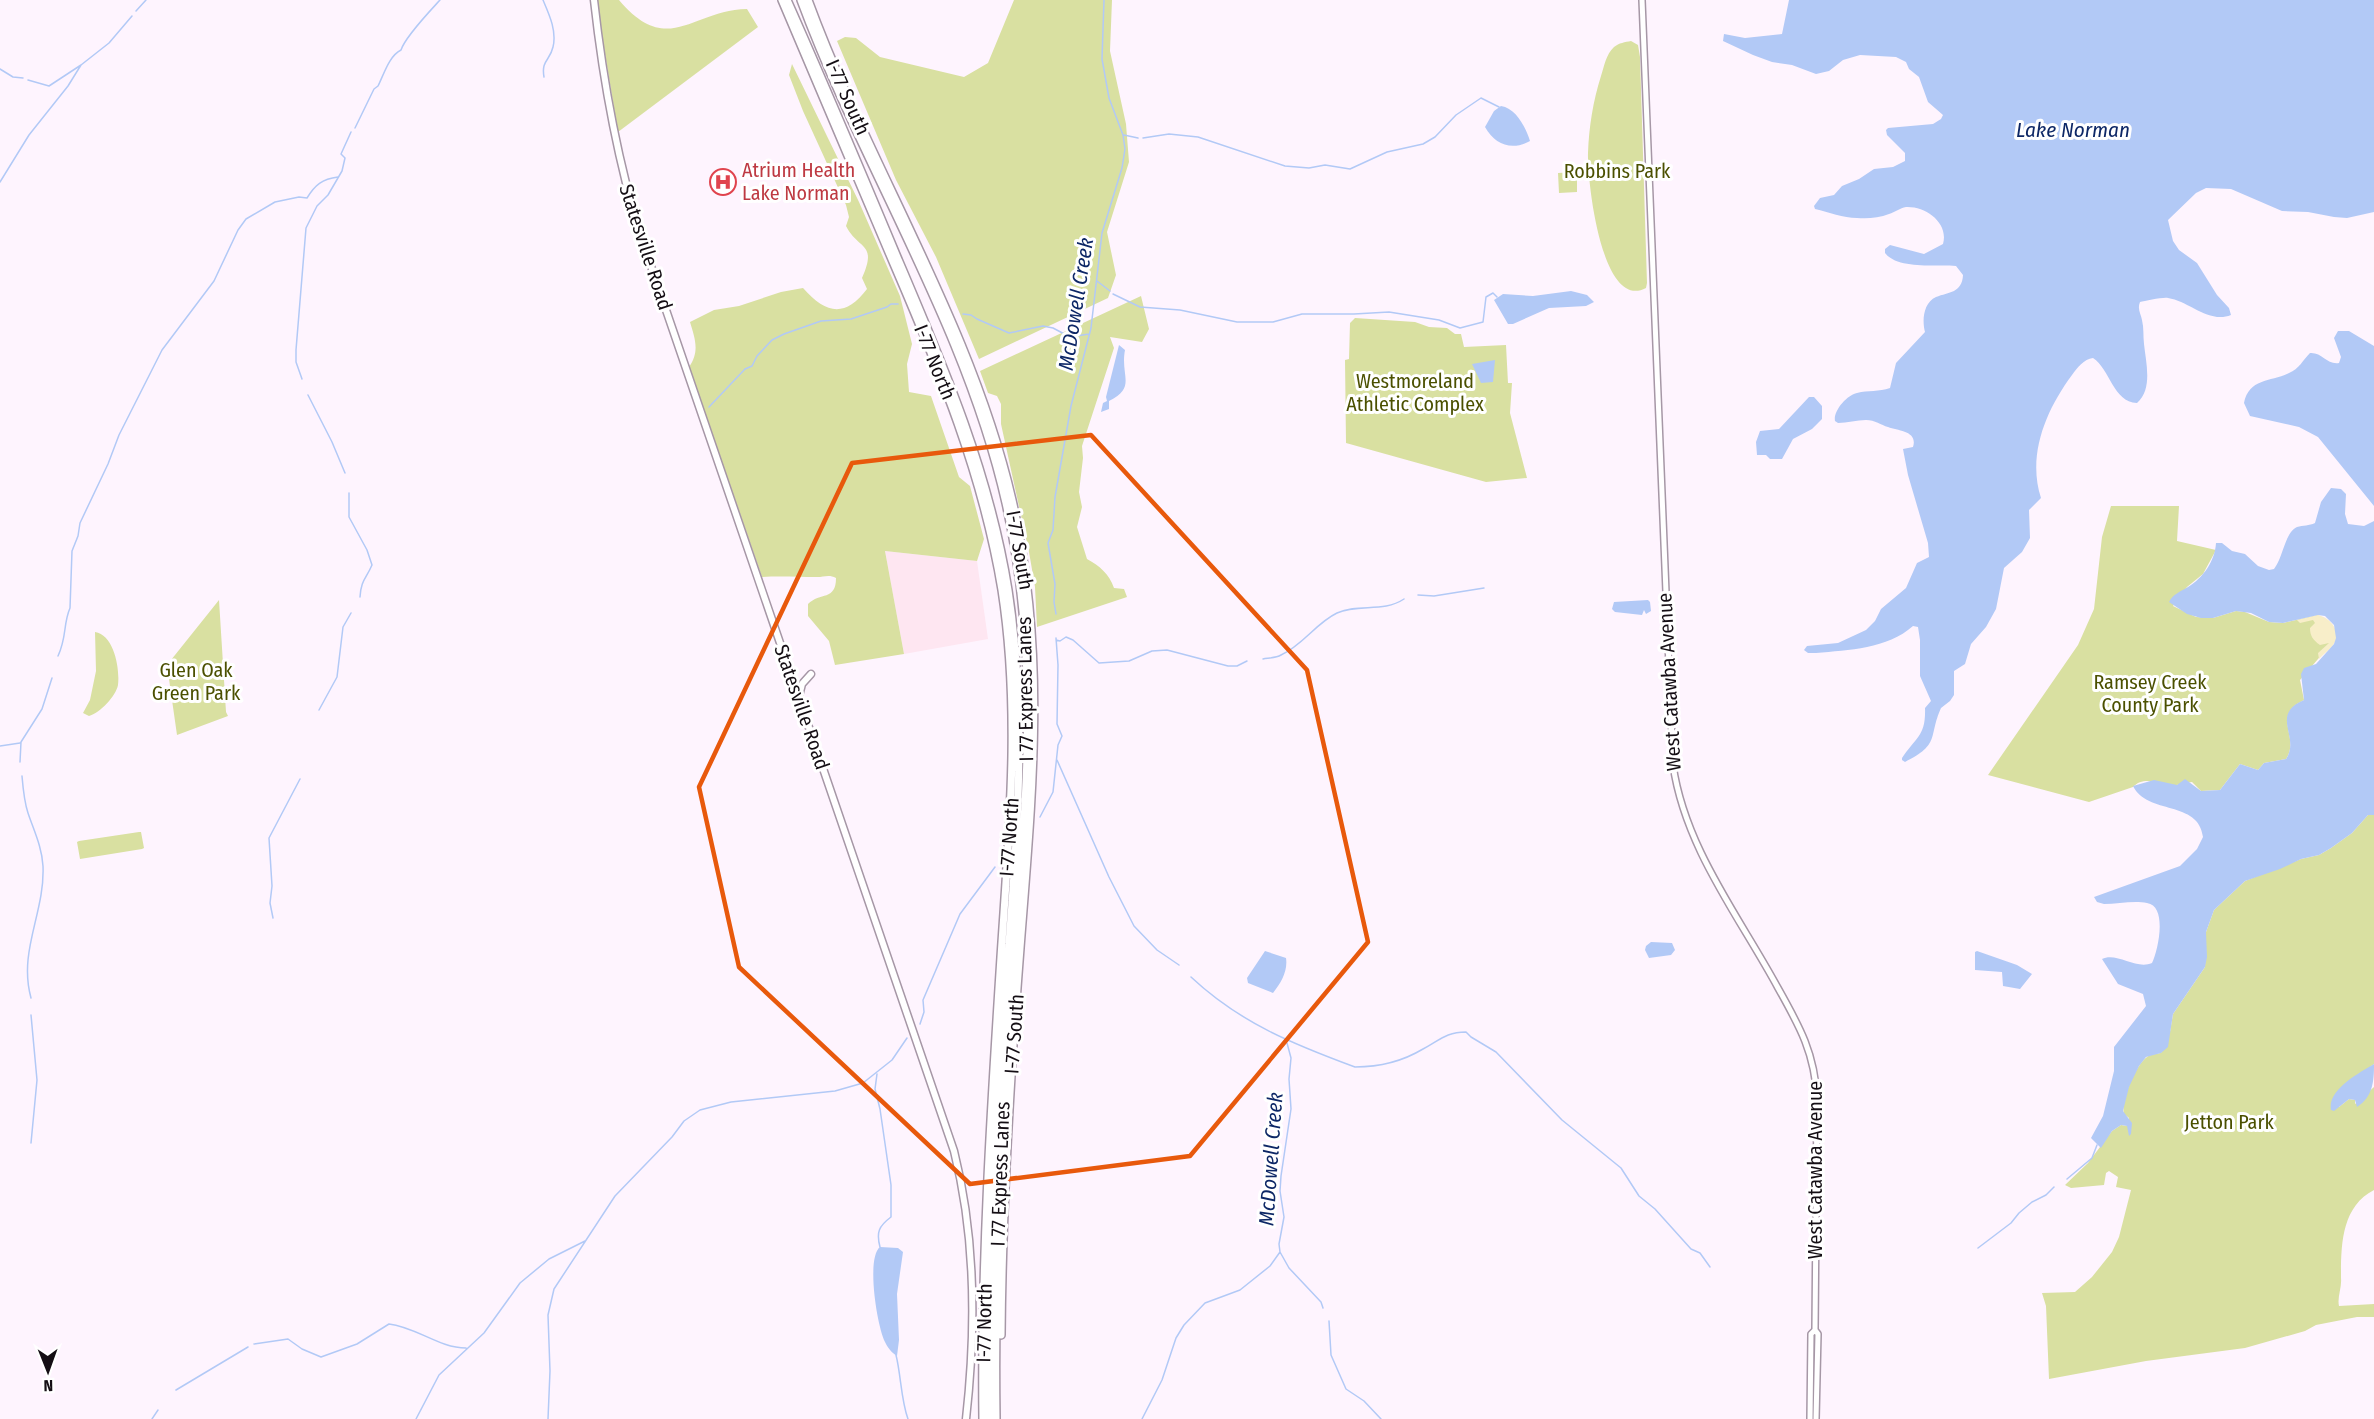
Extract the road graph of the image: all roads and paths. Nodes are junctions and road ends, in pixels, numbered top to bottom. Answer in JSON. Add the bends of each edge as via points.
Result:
{"nodes":[{"id":1,"x":594,"y":0,"type":"edge"},
{"id":2,"x":782,"y":0,"type":"edge"},
{"id":3,"x":787,"y":0,"type":"edge"},
{"id":4,"x":801,"y":0,"type":"edge"},
{"id":5,"x":1641,"y":0,"type":"edge"},
{"id":6,"x":809,"y":4,"type":"edge"},
{"id":7,"x":825,"y":59,"type":"junction"},
{"id":8,"x":884,"y":240,"type":"junction"},
{"id":9,"x":905,"y":274,"type":"junction"},
{"id":10,"x":812,"y":674,"type":"dead end"},
{"id":11,"x":799,"y":696,"type":"junction"},
{"id":12,"x":1011,"y":988,"type":"junction"},
{"id":13,"x":1013,"y":1036,"type":"junction"},
{"id":14,"x":994,"y":1161,"type":"junction"},
{"id":15,"x":986,"y":1204,"type":"junction"},
{"id":16,"x":1815,"y":1330,"type":"junction"},
{"id":17,"x":966,"y":1419,"type":"edge"},
{"id":18,"x":983,"y":1419,"type":"edge"},
{"id":19,"x":989,"y":1419,"type":"edge"},
{"id":20,"x":996,"y":1419,"type":"edge"},
{"id":21,"x":1001,"y":1419,"type":"edge"},
{"id":22,"x":1810,"y":1419,"type":"edge"},
{"id":23,"x":1816,"y":1419,"type":"edge"}],
"edges":[{"from":1,"to":11,"type":"main road","name":"Statesville Road","via":[[610,119],[633,211]]},
{"from":2,"to":8,"type":"highway"},
{"from":3,"to":9,"type":"highway","name":"I 77 Express Lanes"},
{"from":4,"to":7,"type":"highway","name":"I 77 Express Lanes"},
{"from":5,"to":16,"type":"main road","name":"West Catawba Avenue","via":[[1673,768],[1681,807],[1694,838],[1792,1012],[1813,1062],[1817,1100]]},
{"from":6,"to":7,"type":"highway"},
{"from":6,"to":13,"type":"highway","name":"I-77 South","via":[[851,106],[971,366],[997,443],[1016,520],[1030,609],[1035,717]]},
{"from":7,"to":12,"type":"highway","name":"I 77 Express Lanes","via":[[958,350],[991,445],[1010,521],[1023,600],[1029,698]]},
{"from":8,"to":9,"type":"highway"},
{"from":8,"to":15,"type":"highway","name":"I-77 North","via":[[971,456],[995,552],[1008,640],[1013,769]]},
{"from":9,"to":14,"type":"highway","name":"I 77 Express Lanes","via":[[957,398],[983,475],[1005,570],[1015,650],[1018,789]]},
{"from":10,"to":11,"type":"main road","via":[[802,684]]},
{"from":11,"to":17,"type":"main road","name":"Statesville Road","via":[[957,1166],[967,1216],[971,1282]]},
{"from":12,"to":13,"type":"highway"},
{"from":12,"to":20,"type":"highway","name":"I 77 Express Lanes","via":[[998,1205]]},
{"from":13,"to":21,"type":"highway","name":"I-77 South","via":[[1002,1249]]},
{"from":14,"to":15,"type":"highway"},
{"from":14,"to":19,"type":"highway","name":"I 77 Express Lanes"},
{"from":15,"to":18,"type":"highway","name":"I-77 North"},
{"from":16,"to":22,"type":"main road","name":"West Catawba Avenue","via":[[1811,1334]]},
{"from":16,"to":23,"type":"main road","name":"West Catawba Avenue"}]}
